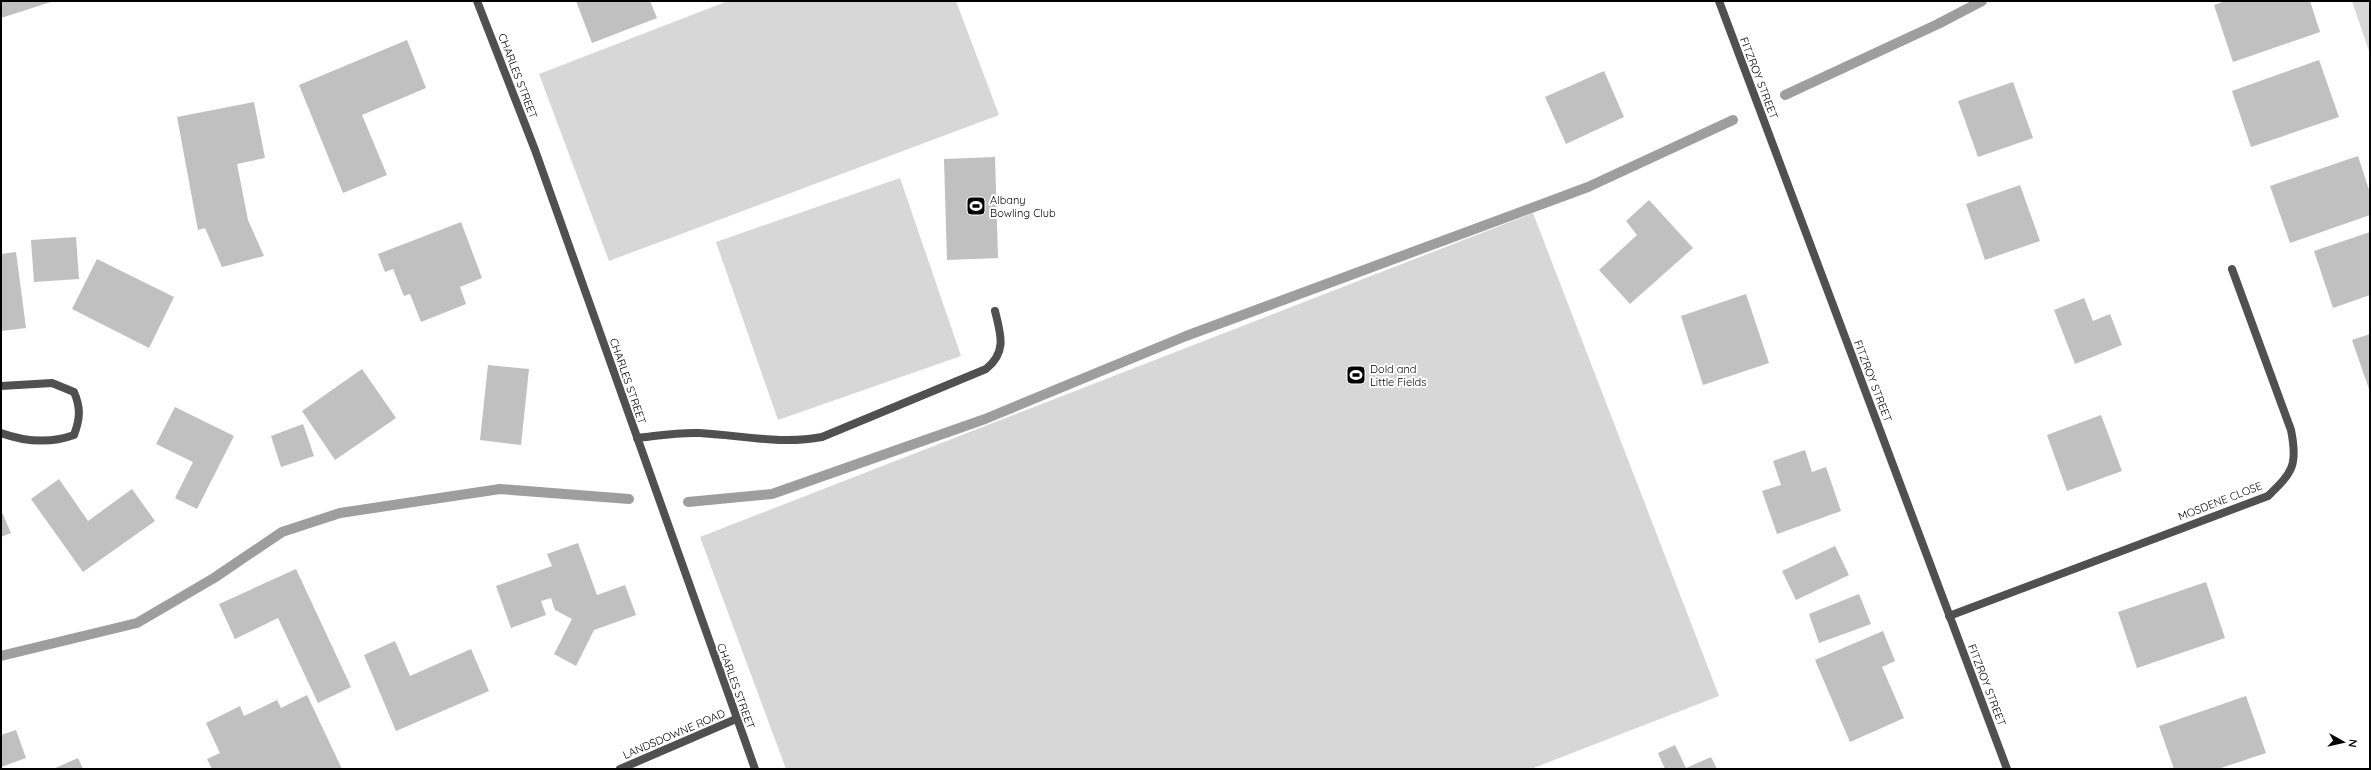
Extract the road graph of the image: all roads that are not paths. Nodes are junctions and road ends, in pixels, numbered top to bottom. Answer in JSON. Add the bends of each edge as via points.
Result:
{"nodes":[{"id":1,"x":477,"y":1,"type":"edge"},
{"id":2,"x":1719,"y":1,"type":"edge"},
{"id":3,"x":2232,"y":269,"type":"dead end"},
{"id":4,"x":995,"y":311,"type":"dead end"},
{"id":5,"x":1,"y":386,"type":"edge"},
{"id":6,"x":1,"y":433,"type":"edge"},
{"id":7,"x":637,"y":438,"type":"junction"},
{"id":8,"x":1949,"y":616,"type":"junction"},
{"id":9,"x":736,"y":719,"type":"junction"},
{"id":10,"x":620,"y":769,"type":"edge"},
{"id":11,"x":755,"y":769,"type":"edge"},
{"id":12,"x":2007,"y":769,"type":"edge"}],
"edges":[{"from":1,"to":7,"type":"street","name":"CHARLES STREET","via":[[535,150]]},
{"from":2,"to":8,"type":"street","name":"FITZROY STREET"},
{"from":3,"to":8,"type":"street","name":"MOSDENE CLOSE","via":[[2291,430],[2296,453],[2292,468],[2284,481],[2268,496]]},
{"from":4,"to":7,"type":"street","via":[[1001,332],[1000,350],[996,361],[986,369],[822,437],[785,440],[697,433]]},
{"from":5,"to":6,"type":"street","via":[[52,383],[74,392],[79,404],[79,421],[74,435],[58,441],[40,442],[13,438]]},
{"from":7,"to":9,"type":"street","name":"CHARLES STREET"},
{"from":8,"to":12,"type":"street","name":"FITZROY STREET"},
{"from":9,"to":10,"type":"street","name":"LANDSDOWNE ROAD"},
{"from":9,"to":11,"type":"street","name":"CHARLES STREET"}]}
